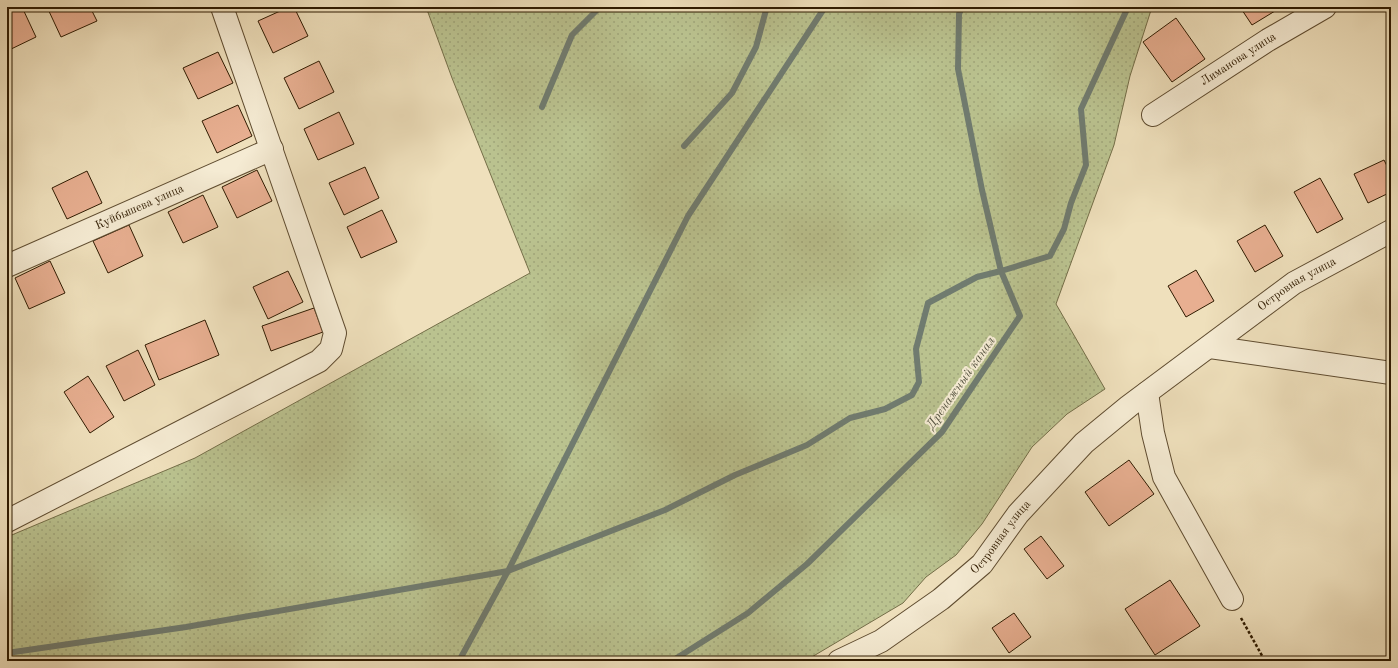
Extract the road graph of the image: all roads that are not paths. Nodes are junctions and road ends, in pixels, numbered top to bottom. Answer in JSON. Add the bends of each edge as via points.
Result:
{"nodes":[{"id":1,"x":222,"y":7,"type":"edge"},
{"id":2,"x":1325,"y":7,"type":"edge"},
{"id":3,"x":1153,"y":115,"type":"dead end"},
{"id":4,"x":272,"y":149,"type":"junction"},
{"id":5,"x":1391,"y":231,"type":"edge"},
{"id":6,"x":7,"y":266,"type":"edge"},
{"id":7,"x":1210,"y":347,"type":"junction"},
{"id":8,"x":1391,"y":373,"type":"edge"},
{"id":9,"x":1147,"y":393,"type":"junction"},
{"id":10,"x":7,"y":521,"type":"edge"},
{"id":11,"x":1232,"y":599,"type":"road end"},
{"id":12,"x":840,"y":661,"type":"edge"}],
"edges":[{"from":1,"to":4,"type":"street"},
{"from":2,"to":3,"type":"street","name":"Лиманова улица","via":[[1268,40]]},
{"from":4,"to":6,"type":"street","name":"Куйбышева улица"},
{"from":4,"to":10,"type":"street","via":[[335,333],[331,349],[319,361]]},
{"from":5,"to":7,"type":"street","name":"Островная улица","via":[[1294,283]]},
{"from":7,"to":8,"type":"street"},
{"from":7,"to":9,"type":"street","name":"Островная улица"},
{"from":9,"to":11,"type":"street","via":[[1153,433],[1164,477]]},
{"from":9,"to":12,"type":"street","name":"Островная улица","via":[[1084,443],[1018,514],[982,564],[941,599],[881,641]]}]}
